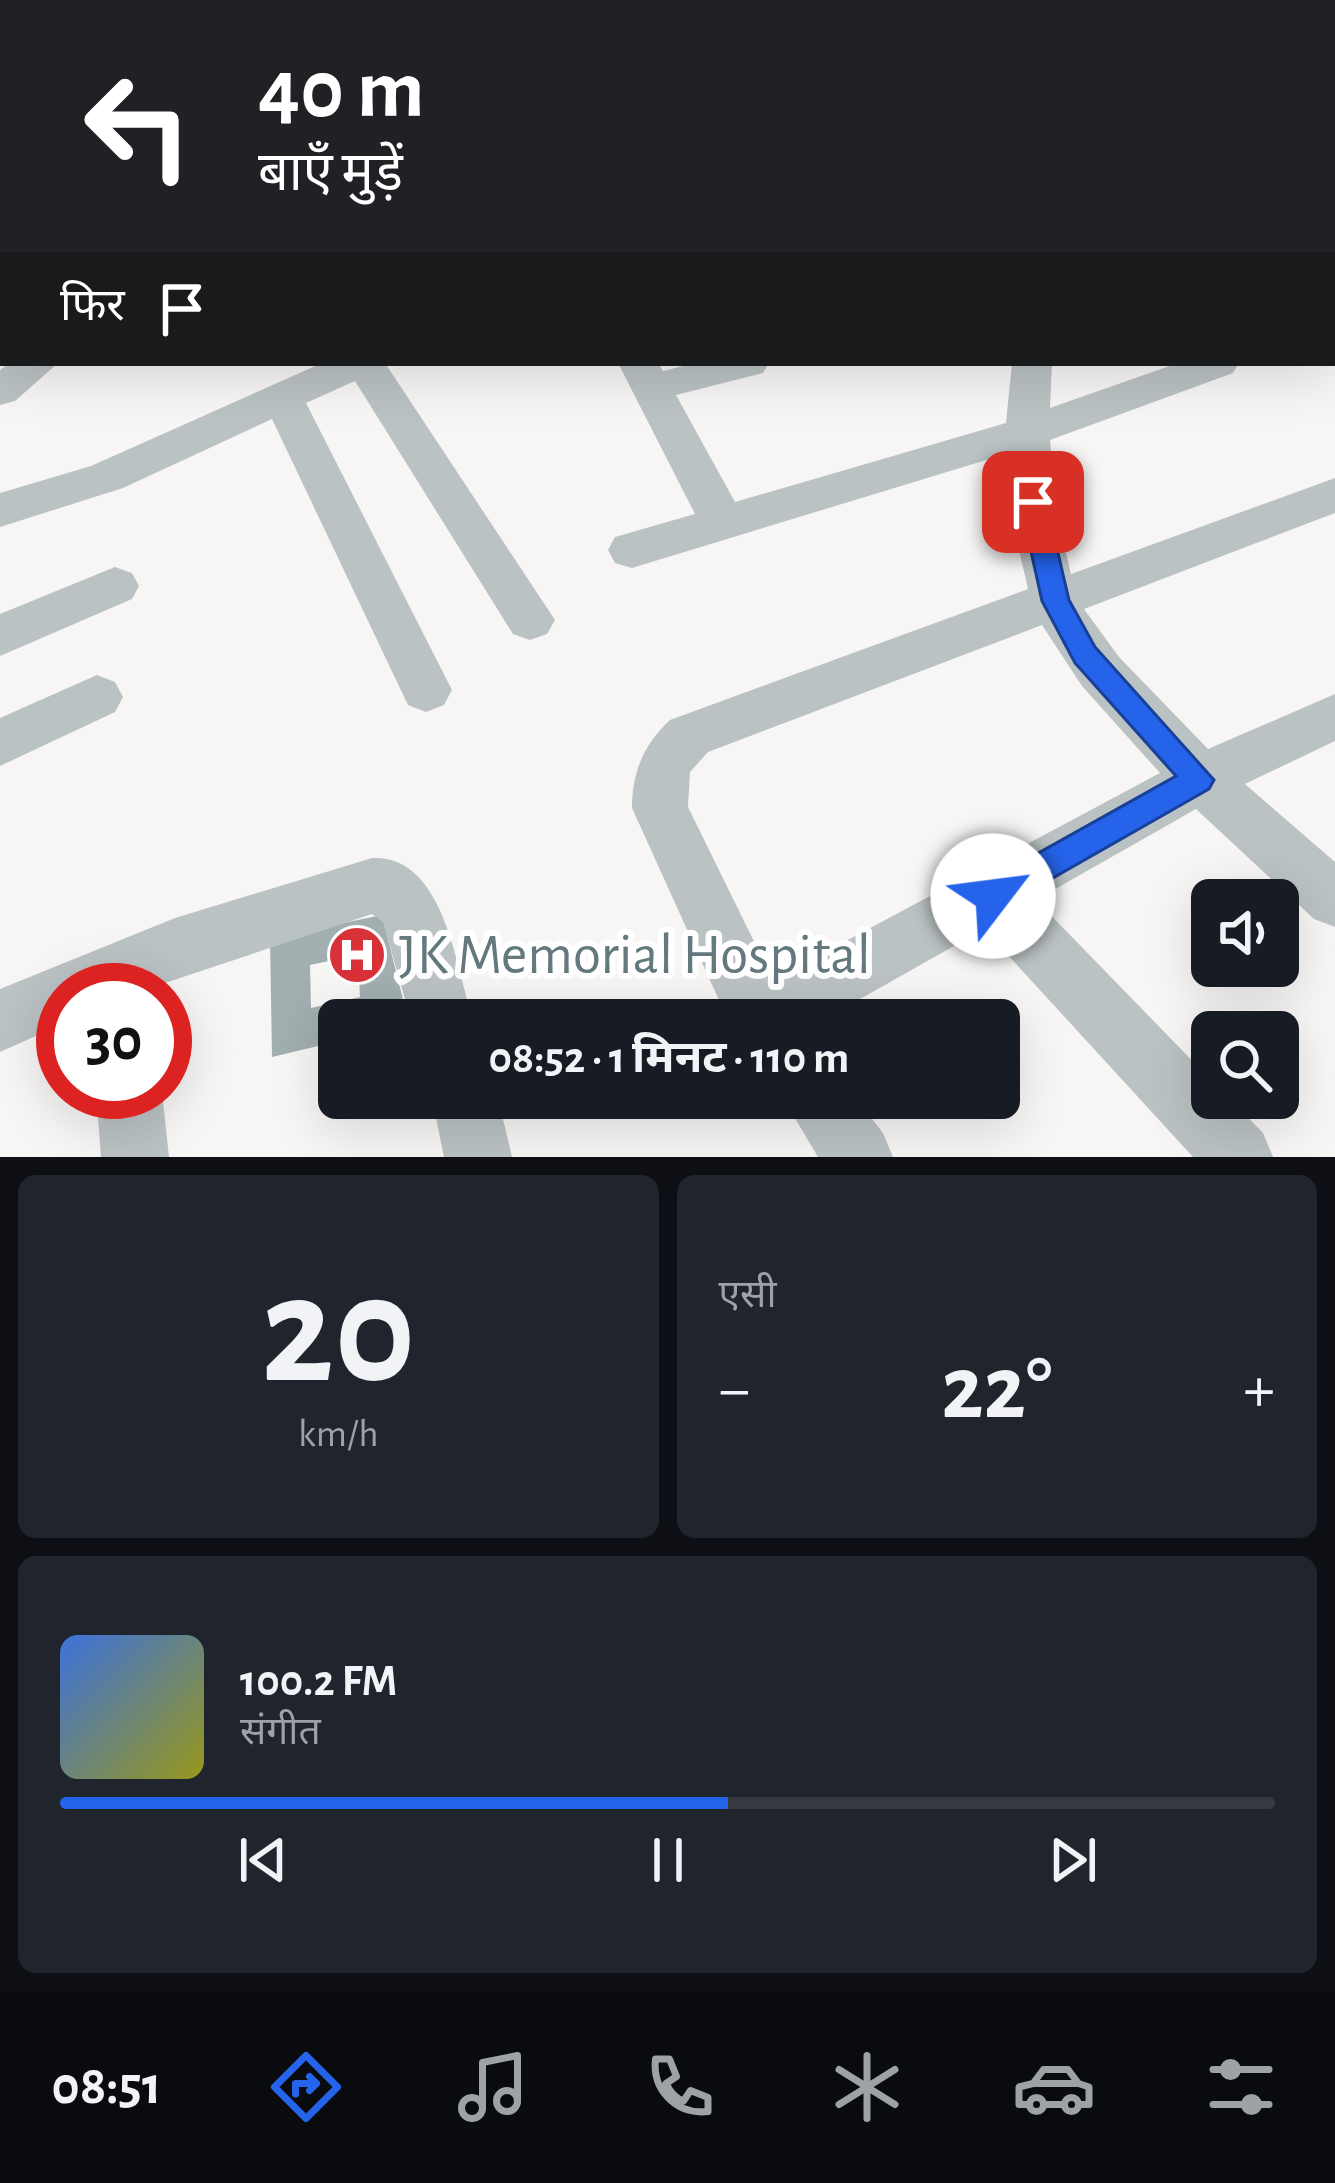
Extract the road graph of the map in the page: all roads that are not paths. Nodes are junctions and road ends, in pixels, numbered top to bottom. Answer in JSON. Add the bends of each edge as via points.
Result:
{"nodes":[{"id":1,"x":34,"y":366,"type":"edge"},
{"id":2,"x":354,"y":366,"type":"edge"},
{"id":3,"x":363,"y":366,"type":"edge"},
{"id":4,"x":723,"y":366,"type":"edge"},
{"id":5,"x":1032,"y":366,"type":"edge"},
{"id":6,"x":1211,"y":366,"type":"edge"},
{"id":7,"x":645,"y":375,"type":"edge"},
{"id":8,"x":0,"y":391,"type":"edge"},
{"id":9,"x":282,"y":397,"type":"junction"},
{"id":10,"x":1024,"y":433,"type":"junction"},
{"id":11,"x":1335,"y":495,"type":"edge"},
{"id":12,"x":0,"y":510,"type":"edge"},
{"id":13,"x":722,"y":521,"type":"junction"},
{"id":14,"x":632,"y":550,"type":"dead end"},
{"id":15,"x":115,"y":586,"type":"dead end"},
{"id":16,"x":1055,"y":601,"type":"junction"},
{"id":17,"x":530,"y":620,"type":"dead end"},
{"id":18,"x":0,"y":636,"type":"edge"},
{"id":19,"x":426,"y":690,"type":"dead end"},
{"id":20,"x":97,"y":698,"type":"dead end"},
{"id":21,"x":1335,"y":716,"type":"edge"},
{"id":22,"x":0,"y":743,"type":"edge"},
{"id":23,"x":1198,"y":780,"type":"junction"},
{"id":24,"x":993,"y":896,"type":"junction"},
{"id":25,"x":1335,"y":899,"type":"edge"},
{"id":26,"x":153,"y":963,"type":"edge"},
{"id":27,"x":436,"y":999,"type":"edge"},
{"id":28,"x":751,"y":999,"type":"edge"},
{"id":29,"x":800,"y":999,"type":"edge"},
{"id":30,"x":36,"y":1007,"type":"edge"},
{"id":31,"x":0,"y":1021,"type":"edge"},
{"id":32,"x":132,"y":1119,"type":"edge"},
{"id":33,"x":831,"y":1119,"type":"edge"},
{"id":34,"x":136,"y":1157,"type":"edge"},
{"id":35,"x":859,"y":1157,"type":"edge"},
{"id":36,"x":1239,"y":1157,"type":"edge"}],
"edges":[{"from":1,"to":8,"type":"street"},
{"from":2,"to":9,"type":"street"},
{"from":3,"to":17,"type":"street"},
{"from":4,"to":7,"type":"street"},
{"from":5,"to":10,"type":"street"},
{"from":6,"to":10,"type":"street"},
{"from":7,"to":13,"type":"street"},
{"from":9,"to":12,"type":"street","via":[[107,477]]},
{"from":9,"to":19,"type":"street"},
{"from":10,"to":13,"type":"street"},
{"from":10,"to":16,"type":"street"},
{"from":11,"to":16,"type":"street"},
{"from":13,"to":14,"type":"street"},
{"from":15,"to":18,"type":"street"},
{"from":16,"to":23,"type":"street","via":[[1085,655]]},
{"from":16,"to":28,"type":"street","via":[[689,736],[667,755],[658,776],[660,808]]},
{"from":20,"to":22,"type":"street"},
{"from":21,"to":23,"type":"street"},
{"from":23,"to":24,"type":"street"},
{"from":23,"to":25,"type":"street"},
{"from":24,"to":29,"type":"street"},
{"from":24,"to":36,"type":"street"},
{"from":26,"to":27,"type":"street","via":[[389,886],[408,908]]},
{"from":30,"to":31,"type":"street"},
{"from":32,"to":34,"type":"street"},
{"from":33,"to":35,"type":"street"}]}
